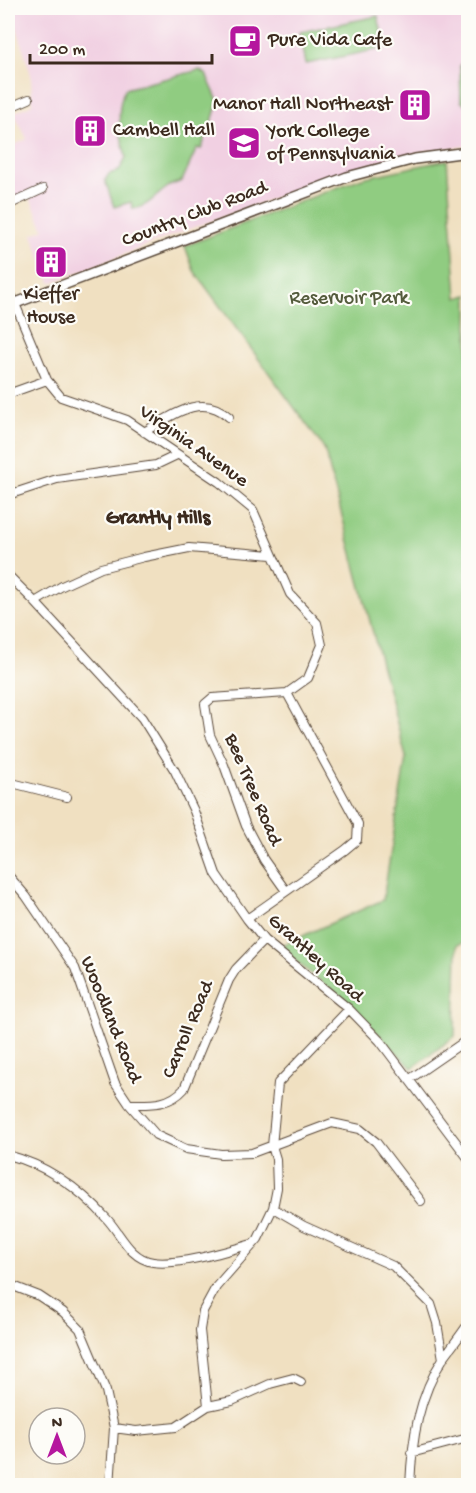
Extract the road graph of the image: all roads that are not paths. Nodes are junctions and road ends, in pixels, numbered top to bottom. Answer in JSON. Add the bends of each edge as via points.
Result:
{"nodes":[{"id":1,"x":29,"y":99,"type":"dead end"},
{"id":2,"x":8,"y":108,"type":"edge"},
{"id":3,"x":468,"y":152,"type":"edge"},
{"id":4,"x":43,"y":189,"type":"dead end"},
{"id":5,"x":8,"y":205,"type":"edge"},
{"id":6,"x":8,"y":287,"type":"edge"},
{"id":7,"x":11,"y":305,"type":"edge"},
{"id":8,"x":47,"y":380,"type":"junction"},
{"id":9,"x":8,"y":394,"type":"edge"},
{"id":10,"x":229,"y":417,"type":"dead end"},
{"id":11,"x":144,"y":432,"type":"junction"},
{"id":12,"x":177,"y":455,"type":"junction"},
{"id":13,"x":8,"y":495,"type":"edge"},
{"id":14,"x":272,"y":555,"type":"junction"},
{"id":15,"x":8,"y":575,"type":"edge"},
{"id":16,"x":35,"y":602,"type":"junction"},
{"id":17,"x":288,"y":693,"type":"junction"},
{"id":18,"x":8,"y":782,"type":"edge"},
{"id":19,"x":67,"y":797,"type":"dead end"},
{"id":20,"x":8,"y":875,"type":"edge"},
{"id":21,"x":286,"y":891,"type":"junction"},
{"id":22,"x":247,"y":919,"type":"junction"},
{"id":23,"x":264,"y":940,"type":"junction"},
{"id":24,"x":349,"y":1009,"type":"junction"},
{"id":25,"x":468,"y":1039,"type":"edge"},
{"id":26,"x":410,"y":1079,"type":"junction"},
{"id":27,"x":129,"y":1104,"type":"junction"},
{"id":28,"x":272,"y":1146,"type":"junction"},
{"id":29,"x":8,"y":1155,"type":"edge"},
{"id":30,"x":468,"y":1158,"type":"edge"},
{"id":31,"x":421,"y":1201,"type":"dead end"},
{"id":32,"x":273,"y":1208,"type":"junction"},
{"id":33,"x":254,"y":1244,"type":"junction"},
{"id":34,"x":8,"y":1284,"type":"edge"},
{"id":35,"x":468,"y":1324,"type":"edge"},
{"id":36,"x":443,"y":1359,"type":"junction"},
{"id":37,"x":301,"y":1382,"type":"dead end"},
{"id":38,"x":208,"y":1406,"type":"junction"},
{"id":39,"x":114,"y":1428,"type":"junction"},
{"id":40,"x":468,"y":1438,"type":"edge"},
{"id":41,"x":411,"y":1453,"type":"junction"},
{"id":42,"x":110,"y":1485,"type":"edge"},
{"id":43,"x":410,"y":1485,"type":"edge"}],
"edges":[{"from":1,"to":2,"type":"street"},
{"from":3,"to":7,"type":"main road","name":"Country Club Road","via":[[415,159],[347,177]]},
{"from":4,"to":5,"type":"street"},
{"from":6,"to":7,"type":"street","name":"Virginia Avenue"},
{"from":7,"to":8,"type":"street","name":"Virginia Avenue"},
{"from":8,"to":9,"type":"street"},
{"from":8,"to":11,"type":"street","name":"Virginia Avenue","via":[[61,397],[127,420]]},
{"from":10,"to":11,"type":"street","via":[[211,406],[187,407]]},
{"from":11,"to":12,"type":"street","name":"Virginia Avenue"},
{"from":12,"to":13,"type":"street","via":[[156,465],[57,479]]},
{"from":12,"to":14,"type":"street","name":"Virginia Avenue","via":[[253,510]]},
{"from":14,"to":16,"type":"street","via":[[189,548],[101,568]]},
{"from":14,"to":17,"type":"street","name":"Virginia Avenue","via":[[290,594],[317,623],[322,645],[308,678]]},
{"from":15,"to":16,"type":"street","name":"Grantley Road"},
{"from":16,"to":22,"type":"street","name":"Grantley Road","via":[[142,718],[194,811],[216,874]]},
{"from":17,"to":21,"type":"street","via":[[358,824],[357,840]]},
{"from":17,"to":21,"type":"street","name":"Bee Tree Road","via":[[212,698],[205,704],[210,735],[246,826]]},
{"from":18,"to":19,"type":"street"},
{"from":20,"to":27,"type":"street","name":"Woodland Road","via":[[75,968],[115,1083]]},
{"from":21,"to":22,"type":"street"},
{"from":22,"to":23,"type":"street","name":"Grantley Road"},
{"from":23,"to":24,"type":"street","name":"Grantley Road"},
{"from":23,"to":27,"type":"street","name":"Carroll Road","via":[[229,980],[184,1089],[161,1104]]},
{"from":24,"to":26,"type":"street","name":"Grantley Road"},
{"from":24,"to":28,"type":"street","via":[[278,1083]]},
{"from":25,"to":26,"type":"street"},
{"from":26,"to":30,"type":"street","name":"Grantley Road"},
{"from":27,"to":28,"type":"street","name":"Woodland Road","via":[[156,1135],[186,1149],[242,1154]]},
{"from":28,"to":31,"type":"street","name":"Woodland Road","via":[[332,1123],[360,1129],[376,1142]]},
{"from":28,"to":32,"type":"street","via":[[277,1188]]},
{"from":29,"to":33,"type":"street","via":[[63,1179],[107,1219],[134,1254],[152,1262],[198,1257]]},
{"from":32,"to":33,"type":"street"},
{"from":32,"to":36,"type":"street","via":[[393,1266],[431,1304]]},
{"from":33,"to":38,"type":"street","via":[[216,1287],[203,1311],[200,1330]]},
{"from":34,"to":39,"type":"street","via":[[39,1296],[80,1329],[106,1390]]},
{"from":35,"to":36,"type":"street"},
{"from":36,"to":41,"type":"street","via":[[422,1402]]},
{"from":37,"to":38,"type":"street","via":[[293,1378]]},
{"from":38,"to":39,"type":"street","via":[[176,1427],[136,1431]]},
{"from":39,"to":42,"type":"street"},
{"from":40,"to":41,"type":"street"},
{"from":41,"to":43,"type":"street"}]}
